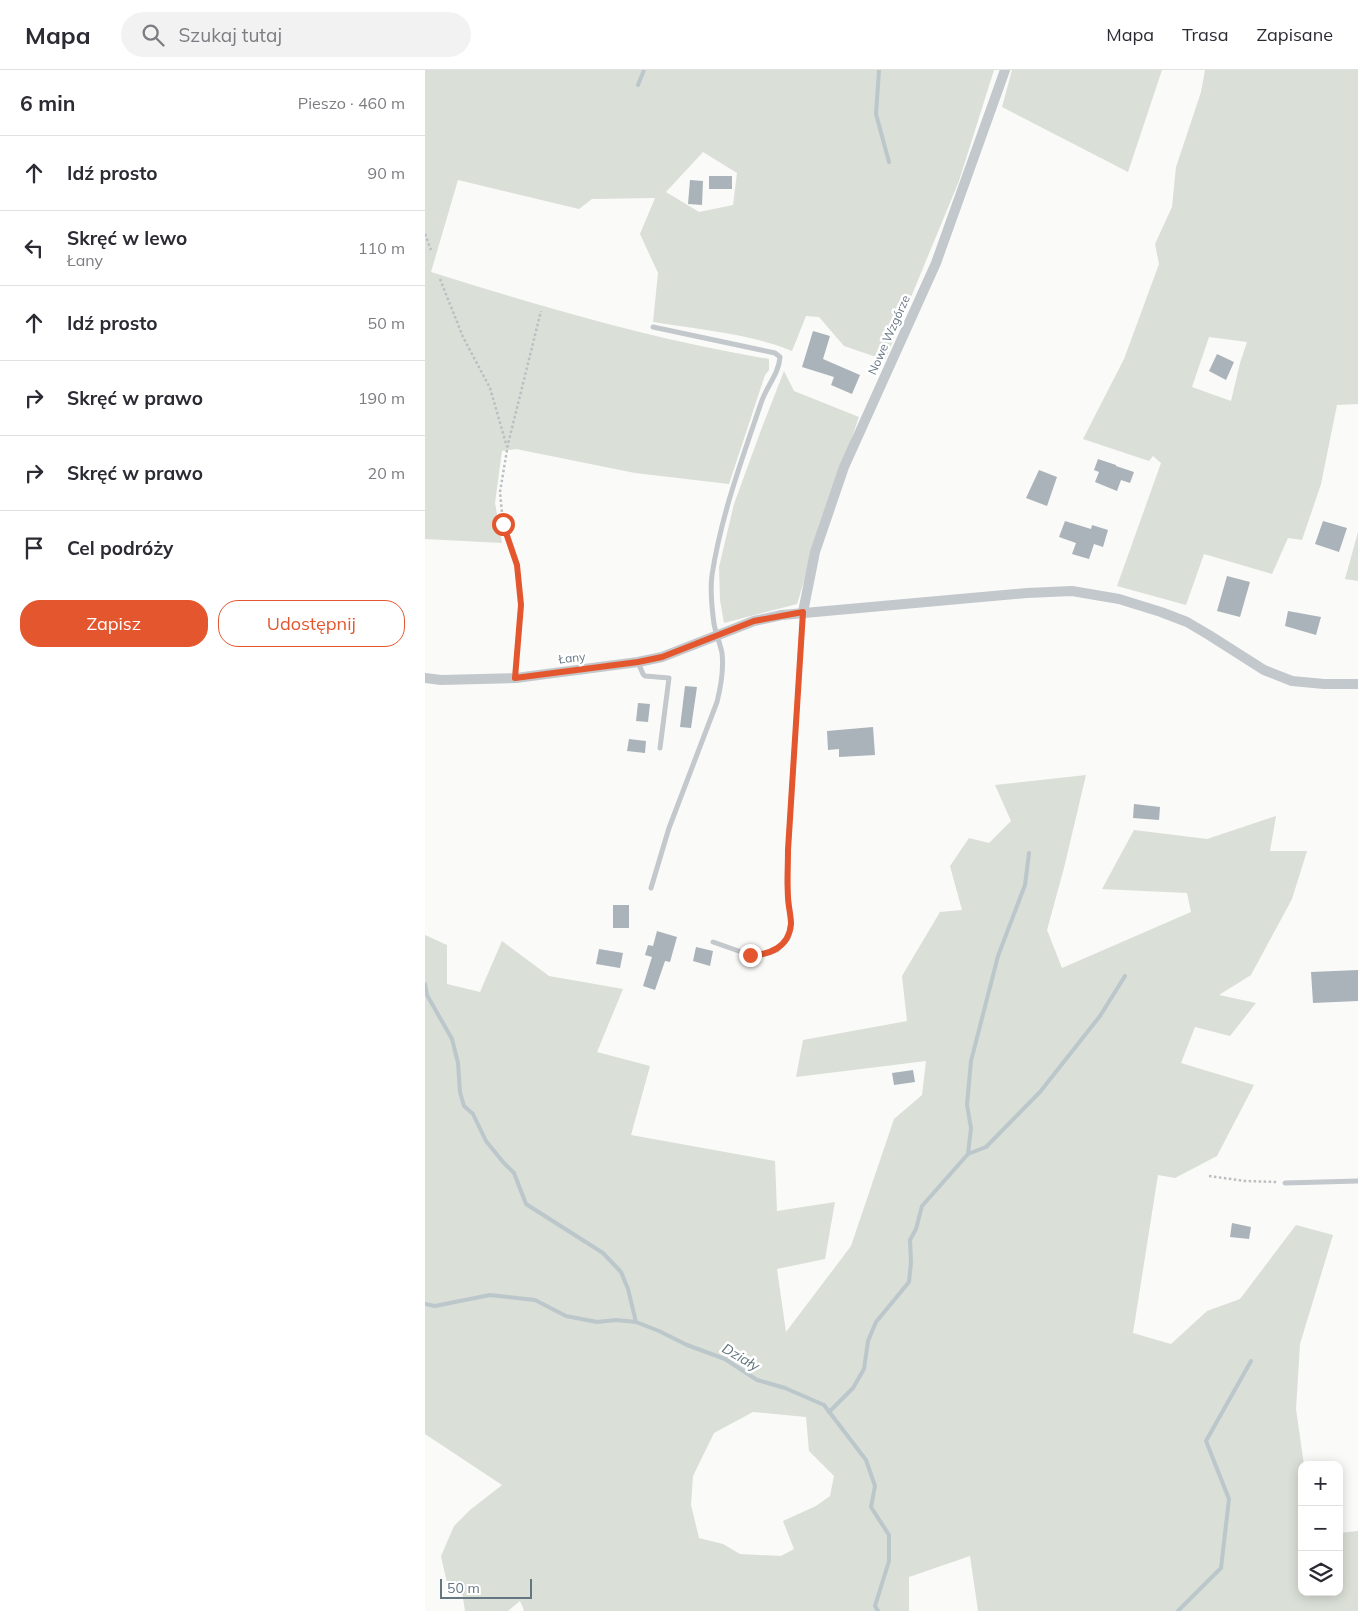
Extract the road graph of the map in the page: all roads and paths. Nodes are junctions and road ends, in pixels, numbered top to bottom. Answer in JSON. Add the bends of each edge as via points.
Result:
{"nodes":[{"id":1,"x":1005,"y":70,"type":"edge"},
{"id":2,"x":425,"y":234,"type":"edge"},
{"id":3,"x":431,"y":250,"type":"dead end"},
{"id":4,"x":440,"y":279,"type":"dead end"},
{"id":5,"x":541,"y":311,"type":"dead end"},
{"id":6,"x":653,"y":328,"type":"dead end"},
{"id":7,"x":507,"y":448,"type":"junction"},
{"id":8,"x":803,"y":612,"type":"junction"},
{"id":9,"x":717,"y":635,"type":"junction"},
{"id":10,"x":638,"y":662,"type":"junction"},
{"id":11,"x":425,"y":678,"type":"edge"},
{"id":12,"x":515,"y":678,"type":"junction"},
{"id":13,"x":1358,"y":684,"type":"edge"},
{"id":14,"x":660,"y":748,"type":"dead end"},
{"id":15,"x":651,"y":888,"type":"dead end"},
{"id":16,"x":713,"y":942,"type":"dead end"},
{"id":17,"x":1209,"y":1176,"type":"dead end"},
{"id":18,"x":1358,"y":1182,"type":"edge"},
{"id":19,"x":1285,"y":1183,"type":"joint"}],
"edges":[{"from":1,"to":8,"type":"street","name":"Nowe Wzgórze","via":[[936,263],[844,467],[815,552]]},
{"from":2,"to":3,"type":"path"},
{"from":4,"to":7,"type":"path","via":[[463,336],[490,388]]},
{"from":5,"to":7,"type":"path"},
{"from":6,"to":9,"type":"lane","via":[[775,353],[780,357],[780,364],[762,399],[723,524],[711,577]]},
{"from":7,"to":12,"type":"path","via":[[500,492],[503,524],[517,565],[521,605]]},
{"from":8,"to":9,"type":"street","name":"Łany","via":[[754,621]]},
{"from":8,"to":13,"type":"street","name":"Łany","via":[[1071,591],[1119,599],[1187,622],[1264,670],[1284,678],[1324,684]]},
{"from":8,"to":16,"type":"lane","via":[[788,850],[791,923],[788,938],[777,950],[763,955],[750,955]]},
{"from":9,"to":10,"type":"street","name":"Łany","via":[[662,657]]},
{"from":9,"to":15,"type":"lane","via":[[723,666],[717,702],[669,828]]},
{"from":10,"to":12,"type":"street","name":"Łany"},
{"from":10,"to":14,"type":"lane","via":[[645,676],[669,678]]},
{"from":11,"to":12,"type":"street","name":"Łany"},
{"from":17,"to":19,"type":"path"},
{"from":18,"to":19,"type":"lane"}]}
